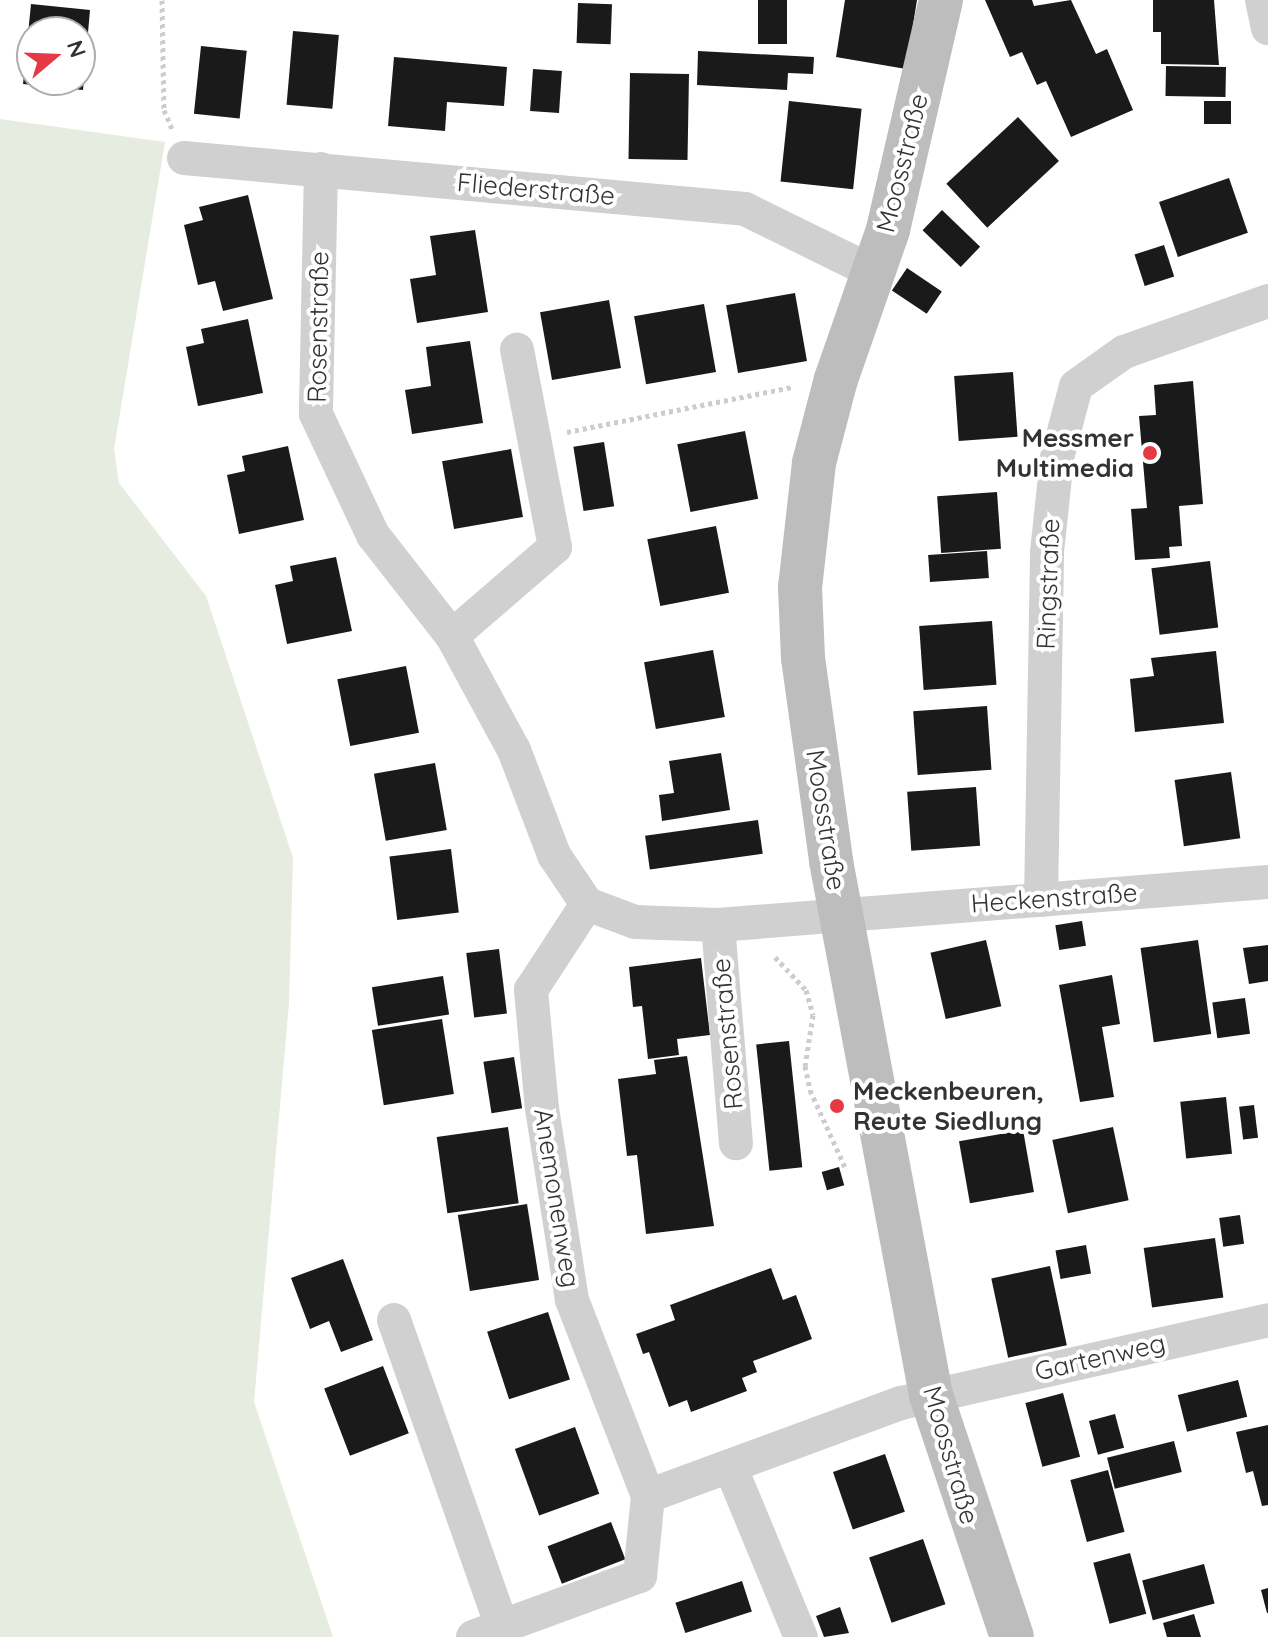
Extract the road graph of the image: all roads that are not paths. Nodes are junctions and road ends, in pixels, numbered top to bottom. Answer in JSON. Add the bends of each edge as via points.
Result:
{"nodes":[{"id":1,"x":941,"y":0,"type":"edge"},
{"id":2,"x":1262,"y":0,"type":"edge"},
{"id":3,"x":1268,"y":28,"type":"edge"},
{"id":4,"x":184,"y":158,"type":"road end"},
{"id":5,"x":321,"y":169,"type":"junction"},
{"id":6,"x":873,"y":272,"type":"junction"},
{"id":7,"x":1268,"y":301,"type":"edge"},
{"id":8,"x":517,"y":350,"type":"dead end"},
{"id":9,"x":452,"y":636,"type":"junction"},
{"id":10,"x":1268,"y":882,"type":"edge"},
{"id":11,"x":1041,"y":900,"type":"junction"},
{"id":12,"x":587,"y":904,"type":"junction"},
{"id":13,"x":841,"y":913,"type":"junction"},
{"id":14,"x":718,"y":925,"type":"junction"},
{"id":15,"x":736,"y":1143,"type":"dead end"},
{"id":16,"x":394,"y":1320,"type":"dead end"},
{"id":17,"x":1268,"y":1320,"type":"edge"},
{"id":18,"x":931,"y":1395,"type":"junction"},
{"id":19,"x":730,"y":1466,"type":"junction"},
{"id":20,"x":648,"y":1496,"type":"junction"},
{"id":21,"x":487,"y":1630,"type":"edge"},
{"id":22,"x":801,"y":1637,"type":"edge"},
{"id":23,"x":1012,"y":1637,"type":"edge"}],
"edges":[{"from":1,"to":6,"type":"street","name":"Moosstraße","via":[[888,230]]},
{"from":2,"to":3,"type":"street"},
{"from":4,"to":5,"type":"street","name":"Fliederstraße"},
{"from":5,"to":6,"type":"street","name":"Fliederstraße","via":[[745,209]]},
{"from":5,"to":9,"type":"street","name":"Rosenstraße","via":[[316,414],[373,535]]},
{"from":6,"to":13,"type":"street","name":"Moosstraße","via":[[814,463],[800,587],[813,740]]},
{"from":7,"to":11,"type":"street","name":"Ringstraße","via":[[1124,352],[1076,386],[1057,458],[1047,552]]},
{"from":8,"to":9,"type":"street","via":[[555,547]]},
{"from":9,"to":12,"type":"street","name":"Rosenstraße","via":[[514,750],[554,855]]},
{"from":10,"to":11,"type":"street","name":"Heckenstraße"},
{"from":11,"to":13,"type":"street","name":"Heckenstraße"},
{"from":12,"to":14,"type":"street","name":"Rosenstraße","via":[[635,922]]},
{"from":12,"to":20,"type":"street","name":"Anemonenweg","via":[[531,990],[542,1109],[572,1300]]},
{"from":13,"to":14,"type":"street","name":"Rosenstraße"},
{"from":13,"to":18,"type":"street","name":"Moosstraße"},
{"from":14,"to":15,"type":"street","name":"Rosenstraße"},
{"from":16,"to":21,"type":"street","name":"Anemonenweg"},
{"from":17,"to":18,"type":"street","name":"Gartenweg"},
{"from":18,"to":19,"type":"street"},
{"from":18,"to":23,"type":"street","name":"Moosstraße"},
{"from":19,"to":20,"type":"street"},
{"from":19,"to":22,"type":"street"},
{"from":20,"to":21,"type":"street","name":"Anemonenweg","via":[[640,1576]]}]}
